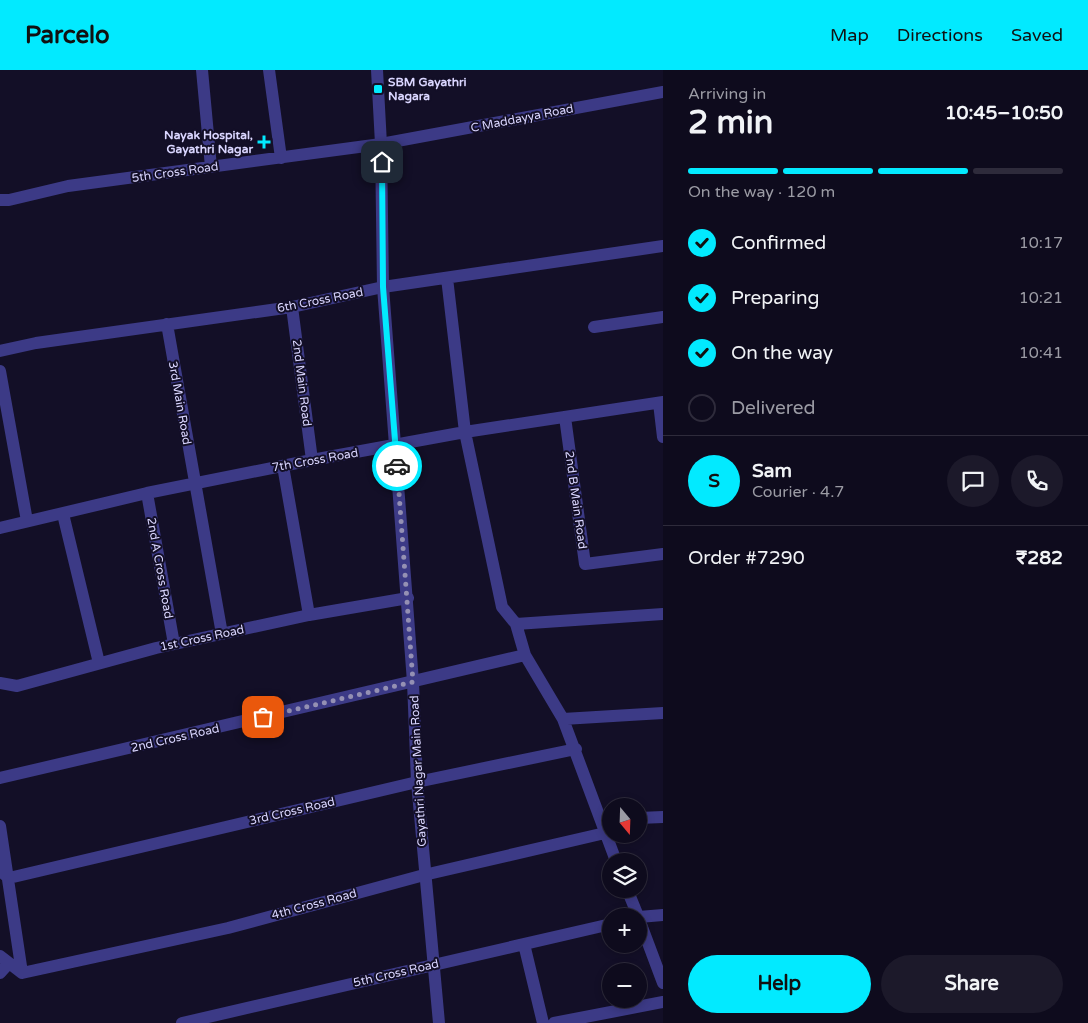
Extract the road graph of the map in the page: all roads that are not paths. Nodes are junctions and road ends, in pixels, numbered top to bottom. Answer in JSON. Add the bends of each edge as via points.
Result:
{"nodes":[{"id":1,"x":202,"y":70,"type":"edge"},
{"id":2,"x":269,"y":70,"type":"edge"},
{"id":3,"x":377,"y":70,"type":"edge"},
{"id":4,"x":663,"y":92,"type":"edge"},
{"id":5,"x":381,"y":144,"type":"junction"},
{"id":6,"x":280,"y":158,"type":"junction"},
{"id":7,"x":212,"y":167,"type":"junction"},
{"id":8,"x":0,"y":200,"type":"edge"},
{"id":9,"x":663,"y":246,"type":"edge"},
{"id":10,"x":446,"y":278,"type":"junction"},
{"id":11,"x":383,"y":287,"type":"junction"},
{"id":12,"x":292,"y":307,"type":"junction"},
{"id":13,"x":663,"y":317,"type":"edge"},
{"id":14,"x":167,"y":324,"type":"junction"},
{"id":15,"x":594,"y":327,"type":"dead end"},
{"id":16,"x":0,"y":351,"type":"edge"},
{"id":17,"x":0,"y":371,"type":"edge"},
{"id":18,"x":661,"y":403,"type":"edge"},
{"id":19,"x":564,"y":417,"type":"junction"},
{"id":20,"x":465,"y":432,"type":"junction"},
{"id":21,"x":663,"y":437,"type":"edge"},
{"id":22,"x":397,"y":445,"type":"junction"},
{"id":23,"x":312,"y":460,"type":"junction"},
{"id":24,"x":283,"y":466,"type":"junction"},
{"id":25,"x":194,"y":483,"type":"junction"},
{"id":26,"x":147,"y":493,"type":"junction"},
{"id":27,"x":62,"y":514,"type":"junction"},
{"id":28,"x":27,"y":521,"type":"junction"},
{"id":29,"x":0,"y":528,"type":"edge"},
{"id":30,"x":663,"y":554,"type":"edge"},
{"id":31,"x":408,"y":598,"type":"junction"},
{"id":32,"x":663,"y":614,"type":"edge"},
{"id":33,"x":309,"y":615,"type":"junction"},
{"id":34,"x":516,"y":624,"type":"junction"},
{"id":35,"x":222,"y":634,"type":"junction"},
{"id":36,"x":174,"y":644,"type":"junction"},
{"id":37,"x":525,"y":656,"type":"junction"},
{"id":38,"x":99,"y":663,"type":"junction"},
{"id":39,"x":0,"y":682,"type":"edge"},
{"id":40,"x":413,"y":682,"type":"junction"},
{"id":41,"x":663,"y":713,"type":"edge"},
{"id":42,"x":563,"y":719,"type":"junction"},
{"id":43,"x":576,"y":749,"type":"junction"},
{"id":44,"x":0,"y":778,"type":"edge"},
{"id":45,"x":416,"y":782,"type":"junction"},
{"id":46,"x":602,"y":815,"type":"edge"},
{"id":47,"x":663,"y":816,"type":"edge"},
{"id":48,"x":648,"y":817,"type":"edge"},
{"id":49,"x":0,"y":826,"type":"edge"},
{"id":50,"x":602,"y":826,"type":"edge"},
{"id":51,"x":4,"y":874,"type":"edge"},
{"id":52,"x":424,"y":875,"type":"junction"},
{"id":53,"x":663,"y":915,"type":"edge"},
{"id":54,"x":647,"y":917,"type":"edge"},
{"id":55,"x":602,"y":926,"type":"edge"},
{"id":56,"x":647,"y":941,"type":"edge"},
{"id":57,"x":524,"y":944,"type":"junction"},
{"id":58,"x":4,"y":959,"type":"edge"},
{"id":59,"x":433,"y":965,"type":"junction"},
{"id":60,"x":0,"y":973,"type":"edge"},
{"id":61,"x":22,"y":974,"type":"junction"},
{"id":62,"x":663,"y":983,"type":"edge"},
{"id":63,"x":663,"y":1002,"type":"edge"},
{"id":64,"x":182,"y":1023,"type":"edge"},
{"id":65,"x":439,"y":1023,"type":"edge"},
{"id":66,"x":543,"y":1023,"type":"edge"},
{"id":67,"x":554,"y":1023,"type":"edge"}],
"edges":[{"from":1,"to":7,"type":"street"},
{"from":2,"to":6,"type":"street"},
{"from":3,"to":5,"type":"street","name":"Gayathri Nagar Main Road"},
{"from":4,"to":5,"type":"street","name":"C Maddayya Road"},
{"from":5,"to":6,"type":"street","name":"5th Cross Road"},
{"from":5,"to":11,"type":"street","name":"Gayathri Nagar Main Road"},
{"from":6,"to":7,"type":"street","name":"5th Cross Road"},
{"from":7,"to":8,"type":"street","name":"5th Cross Road","via":[[68,186]]},
{"from":9,"to":10,"type":"street","name":"6th Cross Road"},
{"from":10,"to":11,"type":"street","name":"6th Cross Road"},
{"from":10,"to":20,"type":"street"},
{"from":11,"to":12,"type":"street","name":"6th Cross Road"},
{"from":11,"to":22,"type":"street","name":"Gayathri Nagar Main Road"},
{"from":12,"to":14,"type":"street","name":"6th Cross Road"},
{"from":12,"to":23,"type":"street","name":"2nd Main Road"},
{"from":13,"to":15,"type":"street"},
{"from":14,"to":16,"type":"street","name":"6th Cross Road"},
{"from":14,"to":25,"type":"street","name":"3rd Main Road"},
{"from":17,"to":28,"type":"street"},
{"from":18,"to":19,"type":"street","name":"7th Cross Road"},
{"from":18,"to":21,"type":"street"},
{"from":19,"to":20,"type":"street","name":"7th Cross Road"},
{"from":19,"to":30,"type":"street","name":"2nd B Main Road","via":[[585,564]]},
{"from":20,"to":22,"type":"street","name":"7th Cross Road"},
{"from":20,"to":34,"type":"street","via":[[502,607]]},
{"from":22,"to":23,"type":"street","name":"7th Cross Road"},
{"from":22,"to":31,"type":"street","name":"Gayathri Nagar Main Road"},
{"from":23,"to":24,"type":"street","name":"7th Cross Road"},
{"from":24,"to":25,"type":"street","name":"7th Cross Road"},
{"from":24,"to":33,"type":"street"},
{"from":25,"to":26,"type":"street","name":"7th Cross Road"},
{"from":25,"to":35,"type":"street","name":"3rd Main Road"},
{"from":26,"to":27,"type":"street","name":"7th Cross Road"},
{"from":26,"to":36,"type":"street","name":"2nd A Cross Road"},
{"from":27,"to":28,"type":"street","name":"7th Cross Road"},
{"from":27,"to":38,"type":"street"},
{"from":28,"to":29,"type":"street","name":"7th Cross Road"},
{"from":31,"to":33,"type":"street","name":"1st Cross Road"},
{"from":31,"to":40,"type":"street","name":"Gayathri Nagar Main Road"},
{"from":32,"to":34,"type":"street"},
{"from":33,"to":35,"type":"street","name":"1st Cross Road"},
{"from":34,"to":37,"type":"street"},
{"from":35,"to":36,"type":"street","name":"1st Cross Road"},
{"from":36,"to":38,"type":"street","name":"1st Cross Road"},
{"from":37,"to":40,"type":"street","name":"2nd Cross Road"},
{"from":37,"to":42,"type":"street"},
{"from":38,"to":39,"type":"street","name":"1st Cross Road","via":[[17,686]]},
{"from":40,"to":44,"type":"street","name":"2nd Cross Road"},
{"from":40,"to":45,"type":"street","name":"Gayathri Nagar Main Road"},
{"from":41,"to":42,"type":"street"},
{"from":42,"to":43,"type":"street"},
{"from":43,"to":45,"type":"street","name":"3rd Cross Road"},
{"from":43,"to":46,"type":"street"},
{"from":45,"to":51,"type":"street","name":"3rd Cross Road"},
{"from":45,"to":52,"type":"street","name":"Gayathri Nagar Main Road"},
{"from":47,"to":48,"type":"street"},
{"from":49,"to":51,"type":"street"},
{"from":50,"to":52,"type":"street","name":"4th Cross Road"},
{"from":51,"to":61,"type":"street"},
{"from":52,"to":59,"type":"street","name":"Gayathri Nagar Main Road"},
{"from":52,"to":61,"type":"street","name":"4th Cross Road","via":[[228,928]]},
{"from":53,"to":54,"type":"street"},
{"from":55,"to":57,"type":"street","name":"5th Cross Road"},
{"from":56,"to":62,"type":"street"},
{"from":57,"to":59,"type":"street","name":"5th Cross Road"},
{"from":57,"to":66,"type":"street"},
{"from":58,"to":60,"type":"street"},
{"from":58,"to":61,"type":"street"},
{"from":59,"to":64,"type":"street","name":"5th Cross Road"},
{"from":59,"to":65,"type":"street","name":"Gayathri Nagar Main Road"},
{"from":63,"to":67,"type":"street"}]}
